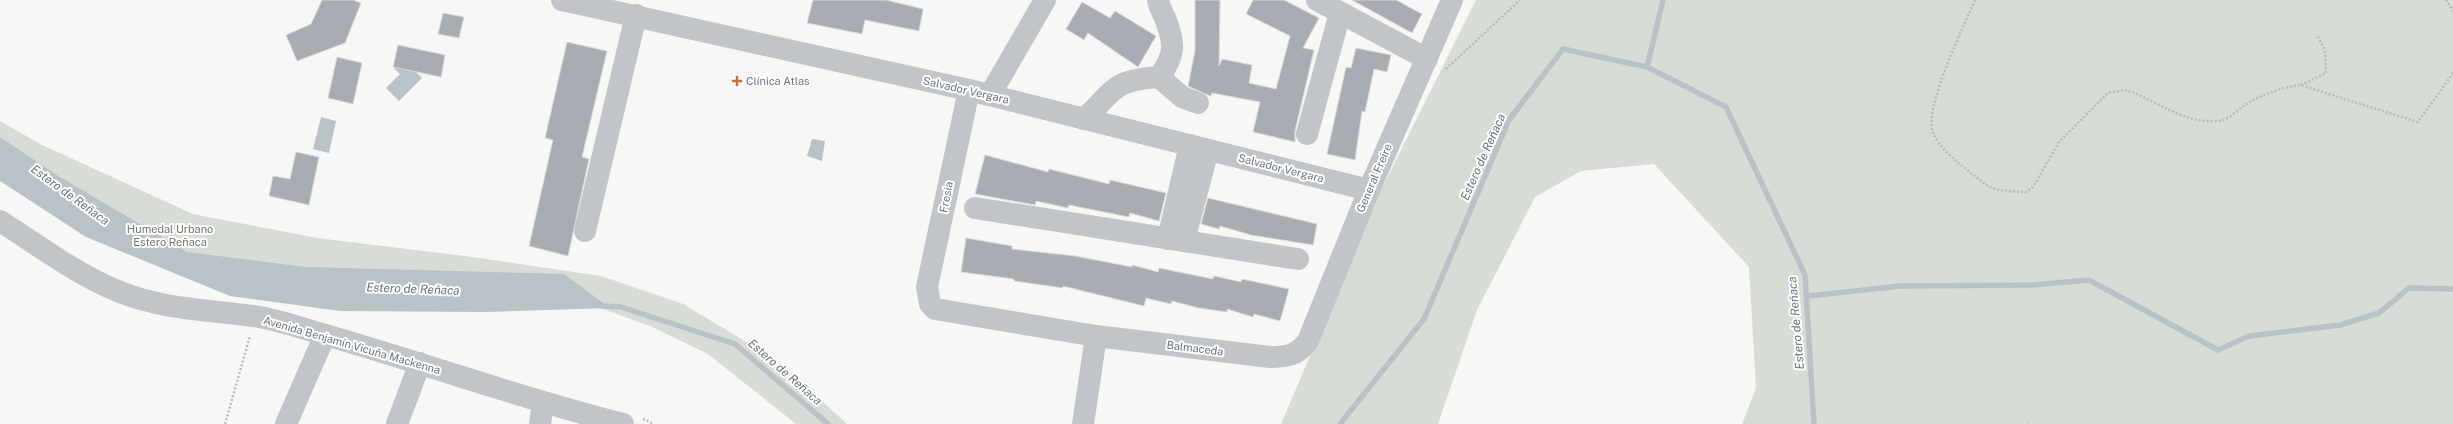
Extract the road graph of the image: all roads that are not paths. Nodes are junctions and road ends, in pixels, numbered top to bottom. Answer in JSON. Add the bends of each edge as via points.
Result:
{"nodes":[{"id":1,"x":562,"y":0,"type":"edge"},
{"id":2,"x":1046,"y":0,"type":"edge"},
{"id":3,"x":1317,"y":0,"type":"edge"},
{"id":4,"x":1452,"y":0,"type":"edge"},
{"id":5,"x":1153,"y":1,"type":"edge"},
{"id":6,"x":1340,"y":13,"type":"junction"},
{"id":7,"x":636,"y":15,"type":"junction"},
{"id":8,"x":1435,"y":66,"type":"junction"},
{"id":9,"x":1159,"y":77,"type":"junction"},
{"id":10,"x":969,"y":90,"type":"junction"},
{"id":11,"x":990,"y":95,"type":"junction"},
{"id":12,"x":1198,"y":103,"type":"dead end"},
{"id":13,"x":1084,"y":119,"type":"junction"},
{"id":14,"x":1307,"y":134,"type":"dead end"},
{"id":15,"x":1199,"y":148,"type":"junction"},
{"id":16,"x":1369,"y":190,"type":"junction"},
{"id":17,"x":975,"y":208,"type":"dead end"},
{"id":18,"x":0,"y":220,"type":"edge"},
{"id":19,"x":585,"y":231,"type":"dead end"},
{"id":20,"x":1176,"y":240,"type":"junction"},
{"id":21,"x":1298,"y":259,"type":"dead end"},
{"id":22,"x":930,"y":304,"type":"joint"},
{"id":23,"x":325,"y":335,"type":"junction"},
{"id":24,"x":1096,"y":336,"type":"junction"},
{"id":25,"x":1295,"y":354,"type":"joint"},
{"id":26,"x":420,"y":364,"type":"junction"},
{"id":27,"x":541,"y":414,"type":"edge"},
{"id":28,"x":286,"y":424,"type":"edge"},
{"id":29,"x":397,"y":424,"type":"edge"},
{"id":30,"x":623,"y":424,"type":"edge"},
{"id":31,"x":1083,"y":424,"type":"edge"}],
"edges":[{"from":1,"to":7,"type":"street","name":"Salvador Vergara"},
{"from":2,"to":11,"type":"street"},
{"from":3,"to":6,"type":"street"},
{"from":4,"to":8,"type":"street","name":"General Freire"},
{"from":5,"to":9,"type":"street","via":[[1173,41],[1172,54]]},
{"from":6,"to":8,"type":"street"},
{"from":6,"to":14,"type":"street"},
{"from":7,"to":10,"type":"street","name":"Salvador Vergara"},
{"from":7,"to":19,"type":"street"},
{"from":8,"to":16,"type":"street","name":"General Freire"},
{"from":9,"to":12,"type":"street","via":[[1182,97]]},
{"from":9,"to":13,"type":"street","via":[[1120,83]]},
{"from":10,"to":11,"type":"street","name":"Salvador Vergara"},
{"from":10,"to":22,"type":"street","name":"Fresia","via":[[927,287]]},
{"from":11,"to":13,"type":"street","name":"Salvador Vergara"},
{"from":13,"to":15,"type":"street","name":"Salvador Vergara"},
{"from":15,"to":16,"type":"street","name":"Salvador Vergara"},
{"from":15,"to":20,"type":"street"},
{"from":16,"to":25,"type":"street","name":"General Freire","via":[[1308,341]]},
{"from":17,"to":20,"type":"street"},
{"from":18,"to":23,"type":"street","name":"Avenida Benjamín Vicuña Mackenna","via":[[93,279],[120,292],[254,330]]},
{"from":20,"to":21,"type":"street"},
{"from":22,"to":24,"type":"street","name":"Balmaceda","via":[[944,312]]},
{"from":23,"to":26,"type":"street","name":"Avenida Benjamín Vicuña Mackenna"},
{"from":23,"to":28,"type":"street"},
{"from":24,"to":25,"type":"street","name":"Balmaceda","via":[[1270,358]]},
{"from":24,"to":31,"type":"street"},
{"from":26,"to":27,"type":"street","name":"Avenida Benjamín Vicuña Mackenna"},
{"from":26,"to":29,"type":"street"},
{"from":27,"to":30,"type":"street","name":"Avenida Benjamín Vicuña Mackenna"}]}
